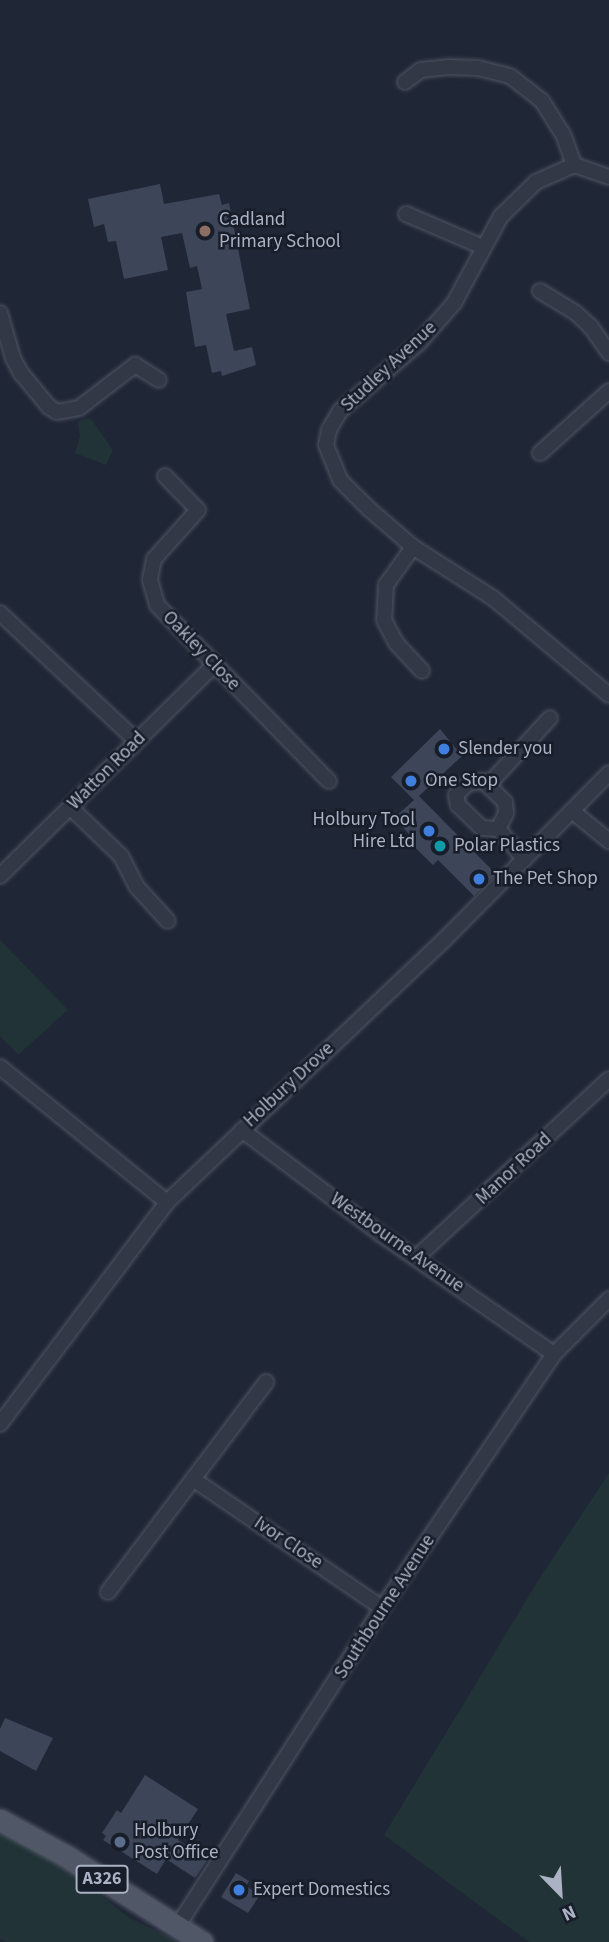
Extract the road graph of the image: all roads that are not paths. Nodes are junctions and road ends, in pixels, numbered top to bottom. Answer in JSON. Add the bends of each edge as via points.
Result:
{"nodes":[{"id":1,"x":405,"y":82,"type":"dead end"},
{"id":2,"x":574,"y":165,"type":"junction"},
{"id":3,"x":609,"y":177,"type":"edge"},
{"id":4,"x":406,"y":214,"type":"dead end"},
{"id":5,"x":483,"y":247,"type":"junction"},
{"id":6,"x":540,"y":291,"type":"dead end"},
{"id":7,"x":0,"y":313,"type":"edge"},
{"id":8,"x":609,"y":353,"type":"edge"},
{"id":9,"x":159,"y":380,"type":"dead end"},
{"id":10,"x":609,"y":391,"type":"edge"},
{"id":11,"x":540,"y":453,"type":"dead end"},
{"id":12,"x":165,"y":476,"type":"dead end"},
{"id":13,"x":413,"y":547,"type":"junction"},
{"id":14,"x":0,"y":613,"type":"edge"},
{"id":15,"x":214,"y":665,"type":"junction"},
{"id":16,"x":422,"y":671,"type":"dead end"},
{"id":17,"x":609,"y":695,"type":"edge"},
{"id":18,"x":550,"y":718,"type":"dead end"},
{"id":19,"x":137,"y":741,"type":"junction"},
{"id":20,"x":609,"y":773,"type":"edge"},
{"id":21,"x":330,"y":781,"type":"dead end"},
{"id":22,"x":488,"y":785,"type":"junction"},
{"id":23,"x":70,"y":807,"type":"junction"},
{"id":24,"x":572,"y":811,"type":"junction"},
{"id":25,"x":498,"y":829,"type":"junction"},
{"id":26,"x":609,"y":841,"type":"edge"},
{"id":27,"x":524,"y":859,"type":"junction"},
{"id":28,"x":0,"y":876,"type":"edge"},
{"id":29,"x":167,"y":921,"type":"dead end"},
{"id":30,"x":0,"y":1067,"type":"edge"},
{"id":31,"x":609,"y":1079,"type":"edge"},
{"id":32,"x":242,"y":1130,"type":"junction"},
{"id":33,"x":167,"y":1202,"type":"junction"},
{"id":34,"x":417,"y":1257,"type":"junction"},
{"id":35,"x":609,"y":1299,"type":"edge"},
{"id":36,"x":554,"y":1354,"type":"junction"},
{"id":37,"x":266,"y":1382,"type":"dead end"},
{"id":38,"x":0,"y":1424,"type":"edge"},
{"id":39,"x":193,"y":1479,"type":"junction"},
{"id":40,"x":108,"y":1592,"type":"dead end"},
{"id":41,"x":382,"y":1608,"type":"junction"},
{"id":42,"x":0,"y":1820,"type":"edge"},
{"id":43,"x":177,"y":1927,"type":"junction"},
{"id":44,"x":202,"y":1942,"type":"edge"}],
"edges":[{"from":1,"to":2,"type":"street","via":[[421,70],[449,67],[510,76],[542,101],[564,134]]},
{"from":2,"to":3,"type":"street"},
{"from":2,"to":5,"type":"street","name":"Studley Avenue","via":[[536,182],[501,216]]},
{"from":4,"to":5,"type":"street"},
{"from":5,"to":13,"type":"street","name":"Studley Avenue","via":[[454,303],[419,343],[352,397],[329,430],[326,446],[340,480]]},
{"from":6,"to":8,"type":"street","via":[[576,313]]},
{"from":7,"to":9,"type":"street","via":[[21,373],[57,412],[79,408],[135,365]]},
{"from":10,"to":11,"type":"street"},
{"from":12,"to":15,"type":"street","name":"Oakley Close","via":[[198,510],[154,559],[152,592],[165,614]]},
{"from":13,"to":16,"type":"street","via":[[386,585],[384,620],[396,643]]},
{"from":13,"to":17,"type":"street","name":"Studley Avenue","via":[[493,598]]},
{"from":14,"to":19,"type":"street"},
{"from":15,"to":19,"type":"street","name":"Watton Road"},
{"from":15,"to":21,"type":"street","name":"Oakley Close"},
{"from":18,"to":22,"type":"street"},
{"from":19,"to":23,"type":"street","name":"Watton Road"},
{"from":20,"to":24,"type":"street","name":"Holbury Drove"},
{"from":22,"to":25,"type":"street","via":[[505,802],[506,813]]},
{"from":22,"to":25,"type":"street","via":[[483,780],[468,783],[456,795],[458,805],[482,828]]},
{"from":23,"to":28,"type":"street","name":"Watton Road"},
{"from":23,"to":29,"type":"street","via":[[121,856],[136,886]]},
{"from":24,"to":26,"type":"street"},
{"from":24,"to":27,"type":"street","name":"Holbury Drove"},
{"from":25,"to":27,"type":"street"},
{"from":27,"to":32,"type":"street","name":"Holbury Drove"},
{"from":30,"to":33,"type":"street"},
{"from":31,"to":34,"type":"street","name":"Manor Road"},
{"from":32,"to":33,"type":"street","name":"Holbury Drove"},
{"from":32,"to":34,"type":"street","name":"Westbourne Avenue"},
{"from":33,"to":38,"type":"street","name":"Holbury Drove"},
{"from":34,"to":36,"type":"street","name":"Westbourne Avenue"},
{"from":35,"to":36,"type":"street","name":"Southbourne Avenue"},
{"from":36,"to":41,"type":"street","name":"Southbourne Avenue"},
{"from":37,"to":39,"type":"street"},
{"from":39,"to":40,"type":"street"},
{"from":39,"to":41,"type":"street","name":"Ivor Close"},
{"from":41,"to":43,"type":"street","name":"Southbourne Avenue"},
{"from":42,"to":43,"type":"main road","number":"A326"},
{"from":43,"to":44,"type":"main road","number":"A326"}]}
